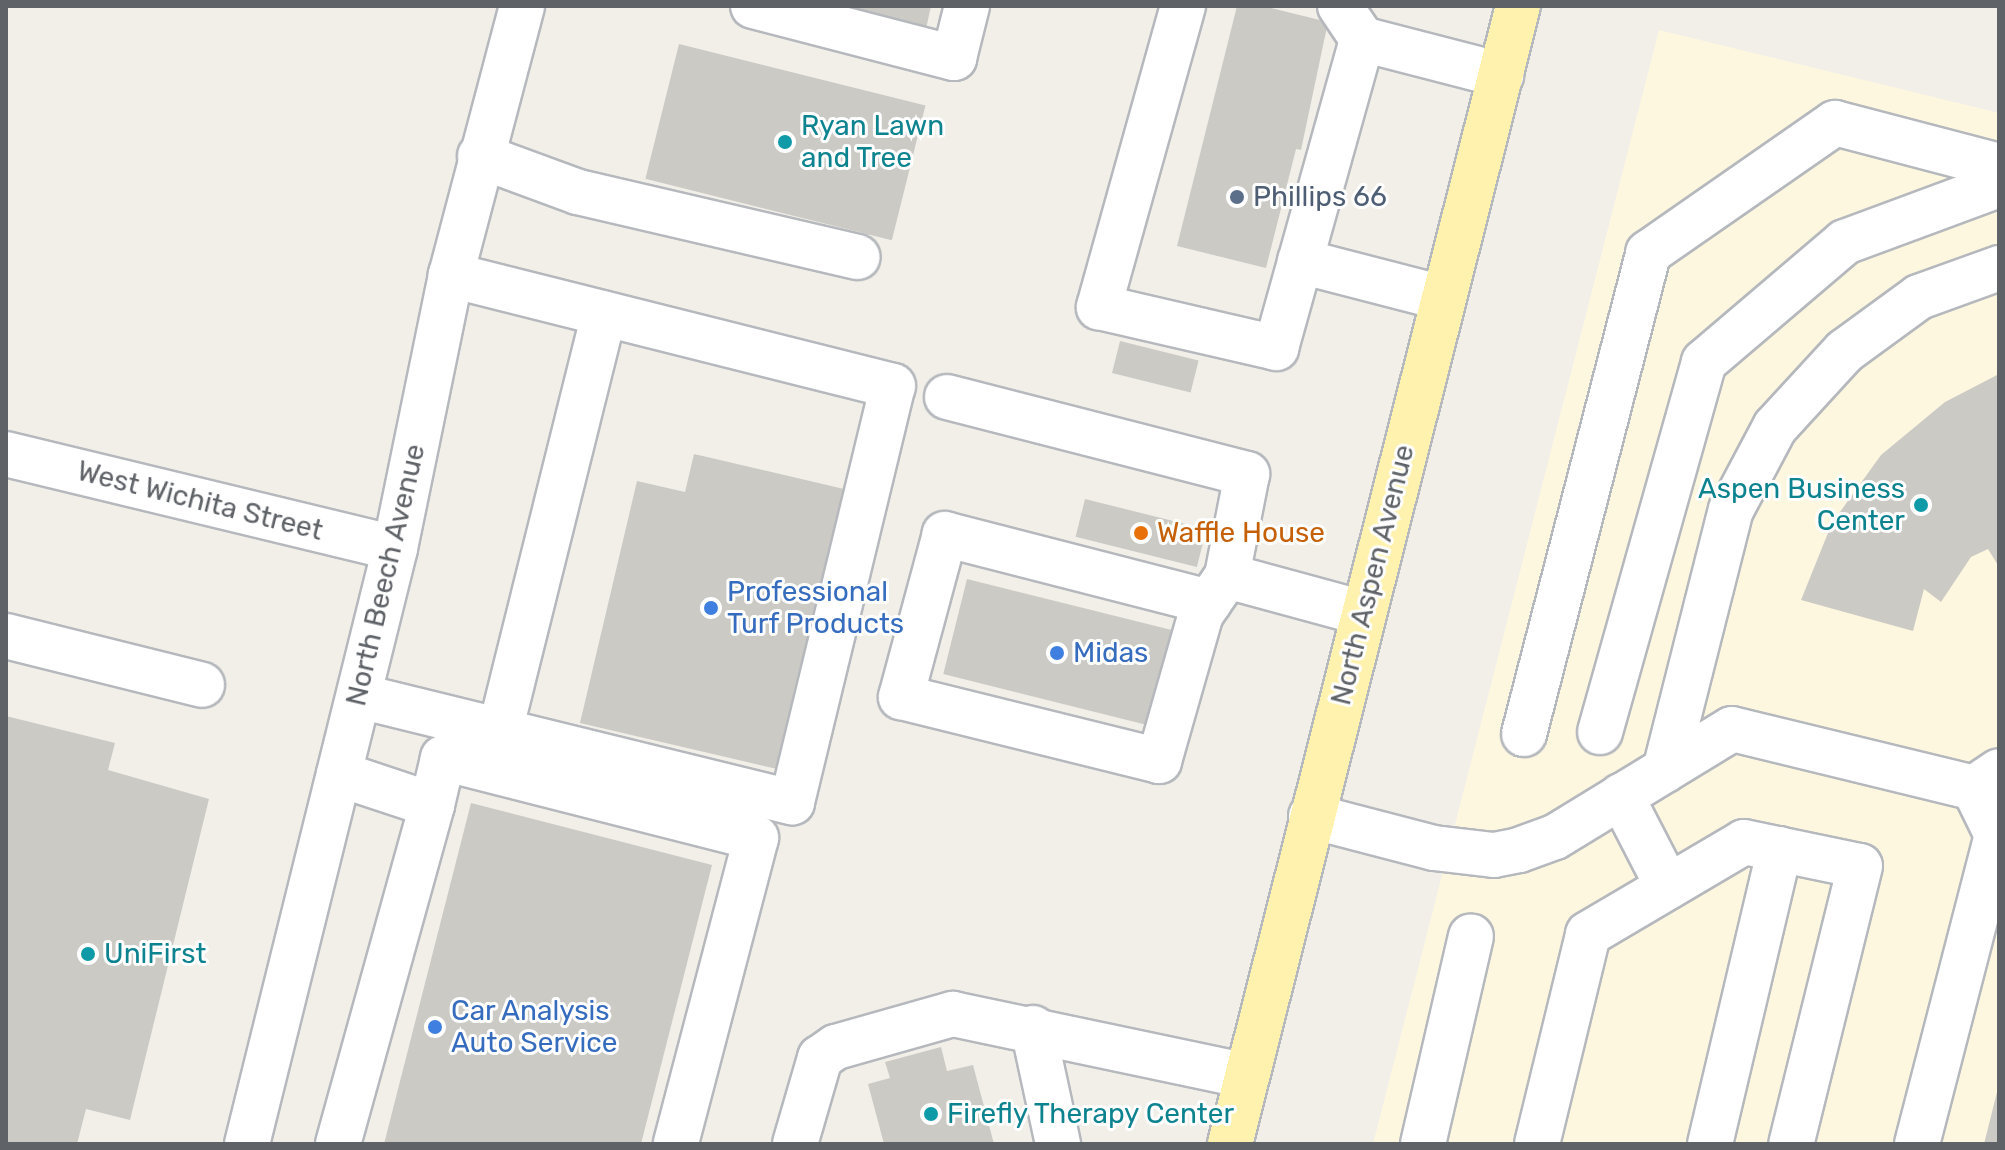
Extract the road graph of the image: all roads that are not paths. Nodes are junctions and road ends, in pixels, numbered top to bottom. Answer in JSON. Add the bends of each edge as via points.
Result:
{"nodes":[{"id":1,"x":522,"y":6,"type":"edge"},
{"id":2,"x":753,"y":6,"type":"edge"},
{"id":3,"x":967,"y":6,"type":"edge"},
{"id":4,"x":1183,"y":6,"type":"edge"},
{"id":5,"x":1518,"y":6,"type":"edge"},
{"id":6,"x":1351,"y":23,"type":"edge"},
{"id":7,"x":1501,"y":75,"type":"junction"},
{"id":8,"x":480,"y":156,"type":"junction"},
{"id":9,"x":1999,"y":166,"type":"edge"},
{"id":10,"x":1999,"y":185,"type":"edge"},
{"id":11,"x":858,"y":257,"type":"dead end"},
{"id":12,"x":1300,"y":261,"type":"junction"},
{"id":13,"x":1999,"y":268,"type":"edge"},
{"id":14,"x":451,"y":275,"type":"junction"},
{"id":15,"x":1443,"y":298,"type":"junction"},
{"id":16,"x":604,"y":314,"type":"junction"},
{"id":17,"x":947,"y":397,"type":"dead end"},
{"id":18,"x":6,"y":454,"type":"edge"},
{"id":19,"x":395,"y":548,"type":"junction"},
{"id":20,"x":1218,"y":589,"type":"junction"},
{"id":21,"x":1363,"y":613,"type":"junction"},
{"id":22,"x":6,"y":636,"type":"edge"},
{"id":23,"x":202,"y":685,"type":"dead end"},
{"id":24,"x":359,"y":696,"type":"junction"},
{"id":25,"x":500,"y":731,"type":"junction"},
{"id":26,"x":1600,"y":732,"type":"dead end"},
{"id":27,"x":1524,"y":734,"type":"dead end"},
{"id":28,"x":1665,"y":770,"type":"junction"},
{"id":29,"x":339,"y":774,"type":"junction"},
{"id":30,"x":1987,"y":779,"type":"edge"},
{"id":31,"x":1621,"y":796,"type":"junction"},
{"id":32,"x":432,"y":805,"type":"junction"},
{"id":33,"x":1311,"y":816,"type":"junction"},
{"id":34,"x":1780,"y":849,"type":"junction"},
{"id":35,"x":1668,"y":887,"type":"junction"},
{"id":36,"x":1471,"y":936,"type":"dead end"},
{"id":37,"x":1033,"y":1028,"type":"junction"},
{"id":38,"x":1247,"y":1076,"type":"junction"},
{"id":39,"x":247,"y":1144,"type":"edge"},
{"id":40,"x":338,"y":1144,"type":"edge"},
{"id":41,"x":676,"y":1144,"type":"edge"},
{"id":42,"x":795,"y":1144,"type":"edge"},
{"id":43,"x":1058,"y":1144,"type":"edge"},
{"id":44,"x":1230,"y":1144,"type":"edge"},
{"id":45,"x":1423,"y":1144,"type":"edge"},
{"id":46,"x":1537,"y":1144,"type":"edge"},
{"id":47,"x":1710,"y":1144,"type":"edge"},
{"id":48,"x":1791,"y":1144,"type":"edge"},
{"id":49,"x":1917,"y":1144,"type":"edge"}],
"edges":[{"from":1,"to":8,"type":"street","name":"North Beech Avenue"},
{"from":2,"to":3,"type":"street","via":[[954,58]]},
{"from":4,"to":12,"type":"street","via":[[1099,307],[1276,348]]},
{"from":5,"to":7,"type":"main road","name":"North Aspen Avenue"},
{"from":6,"to":7,"type":"street"},
{"from":6,"to":12,"type":"street"},
{"from":7,"to":15,"type":"main road","name":"North Aspen Avenue"},
{"from":8,"to":11,"type":"street","via":[[578,192]]},
{"from":8,"to":14,"type":"street","name":"North Beech Avenue"},
{"from":9,"to":27,"type":"street","via":[[1835,123],[1648,253]]},
{"from":10,"to":26,"type":"street","via":[[1845,242],[1704,362]]},
{"from":12,"to":15,"type":"street"},
{"from":13,"to":28,"type":"street","via":[[1919,297],[1845,351],[1775,427],[1731,510]]},
{"from":14,"to":16,"type":"street"},
{"from":14,"to":19,"type":"street","name":"North Beech Avenue"},
{"from":15,"to":21,"type":"main road","name":"North Aspen Avenue"},
{"from":16,"to":25,"type":"street"},
{"from":16,"to":25,"type":"street","via":[[893,386],[792,802]]},
{"from":17,"to":20,"type":"street","via":[[1247,474]]},
{"from":18,"to":19,"type":"street","name":"West Wichita Street"},
{"from":19,"to":24,"type":"street","name":"North Beech Avenue"},
{"from":20,"to":20,"type":"street","via":[[1159,761],[901,697],[945,534]]},
{"from":20,"to":21,"type":"street"},
{"from":21,"to":33,"type":"main road","name":"North Aspen Avenue"},
{"from":22,"to":23,"type":"street"},
{"from":24,"to":25,"type":"street"},
{"from":24,"to":29,"type":"street","name":"North Beech Avenue"},
{"from":28,"to":30,"type":"street","via":[[1732,729]]},
{"from":28,"to":31,"type":"street"},
{"from":29,"to":32,"type":"street"},
{"from":29,"to":39,"type":"street","name":"North Beech Avenue"},
{"from":30,"to":49,"type":"street","via":[[1997,835]]},
{"from":31,"to":33,"type":"street","via":[[1555,837],[1494,855],[1434,848]]},
{"from":31,"to":35,"type":"street"},
{"from":32,"to":40,"type":"street"},
{"from":32,"to":41,"type":"street","via":[[443,758],[756,838]]},
{"from":33,"to":38,"type":"main road","name":"North Aspen Avenue"},
{"from":34,"to":35,"type":"street","via":[[1744,842]]},
{"from":34,"to":47,"type":"street"},
{"from":34,"to":48,"type":"street","via":[[1860,866]]},
{"from":35,"to":46,"type":"street","via":[[1588,934]]},
{"from":36,"to":45,"type":"street"},
{"from":37,"to":38,"type":"street"},
{"from":37,"to":42,"type":"street","via":[[953,1014],[836,1047],[820,1058]]},
{"from":37,"to":43,"type":"street"},
{"from":38,"to":44,"type":"main road","name":"North Aspen Avenue"}]}
